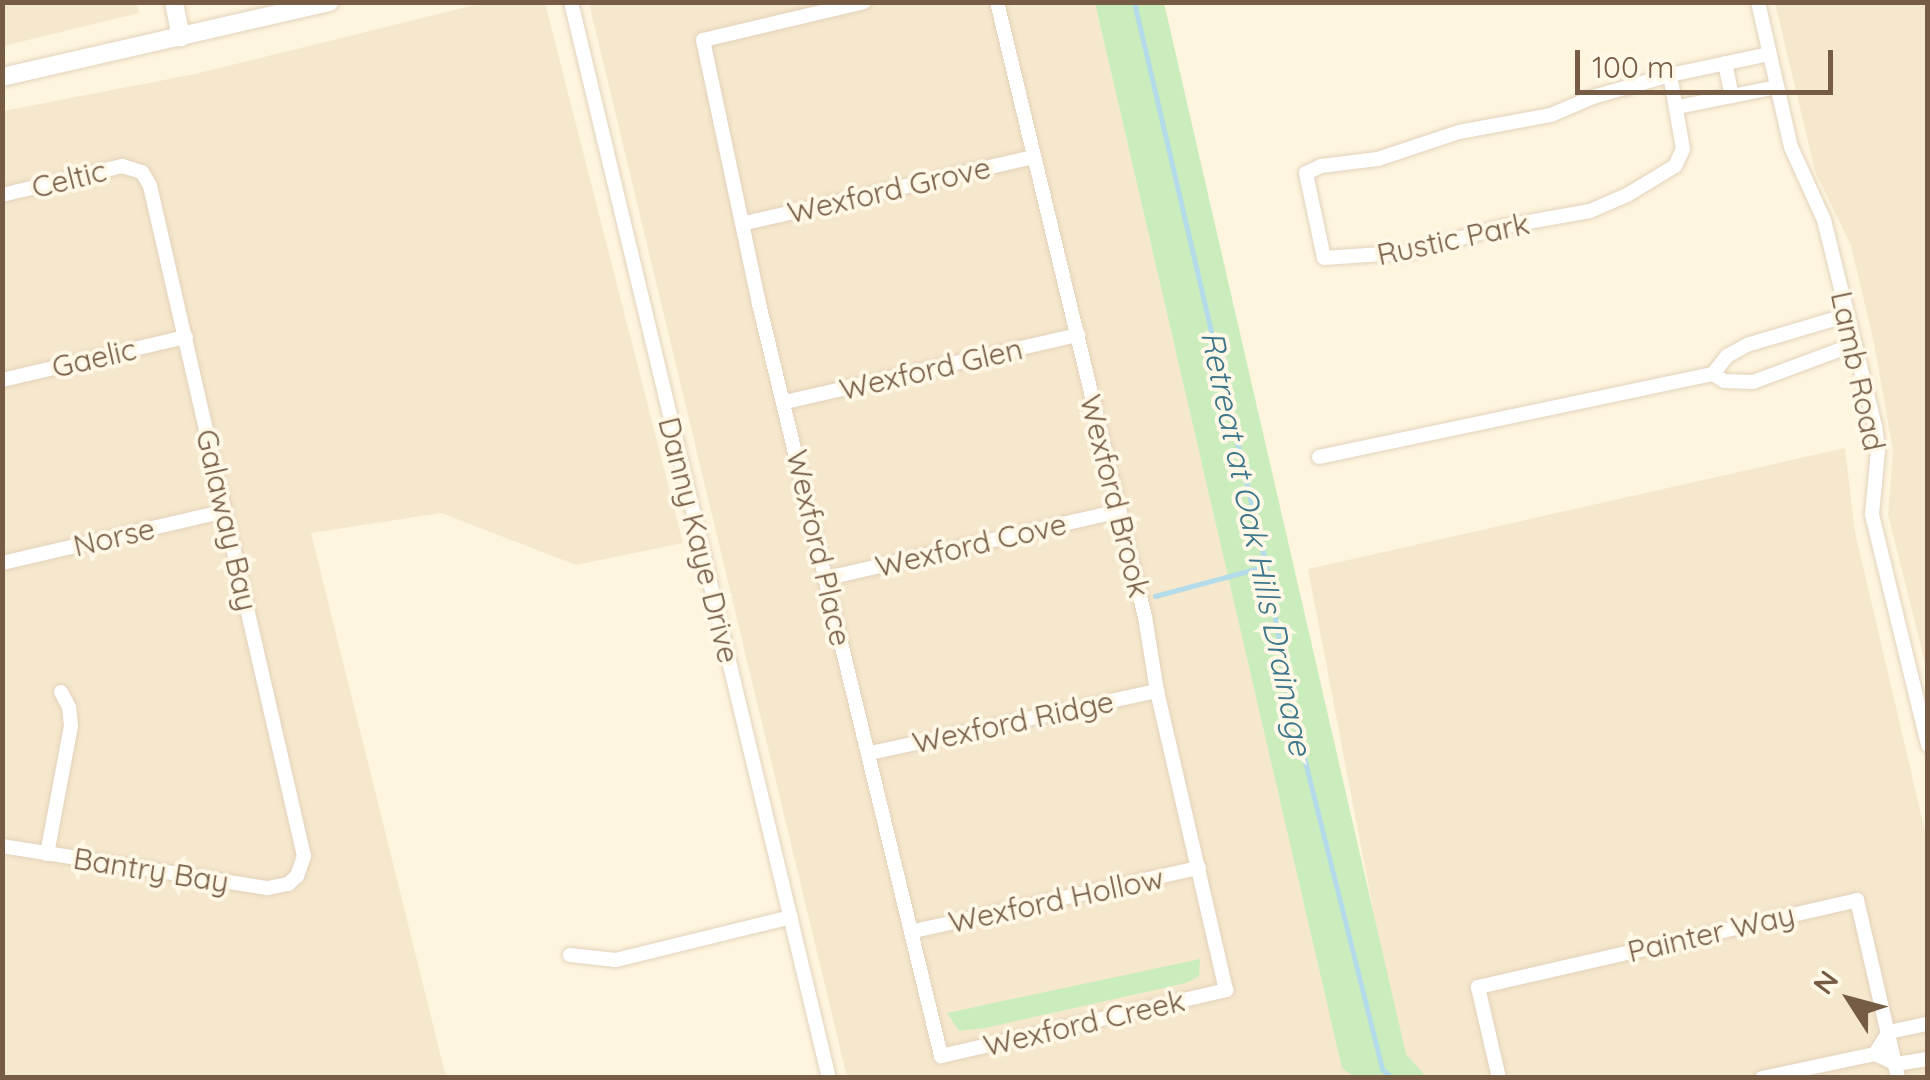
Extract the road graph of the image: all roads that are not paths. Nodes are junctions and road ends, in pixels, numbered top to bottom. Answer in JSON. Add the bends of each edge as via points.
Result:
{"nodes":[{"id":1,"x":174,"y":2,"type":"edge"},
{"id":2,"x":330,"y":2,"type":"edge"},
{"id":3,"x":572,"y":2,"type":"edge"},
{"id":4,"x":864,"y":2,"type":"edge"},
{"id":5,"x":998,"y":2,"type":"edge"},
{"id":6,"x":1758,"y":2,"type":"edge"},
{"id":7,"x":834,"y":6,"type":"edge"},
{"id":8,"x":182,"y":37,"type":"junction"},
{"id":9,"x":1770,"y":54,"type":"junction"},
{"id":10,"x":1725,"y":63,"type":"junction"},
{"id":11,"x":1670,"y":75,"type":"junction"},
{"id":12,"x":2,"y":77,"type":"edge"},
{"id":13,"x":1776,"y":86,"type":"junction"},
{"id":14,"x":1732,"y":96,"type":"junction"},
{"id":15,"x":1678,"y":107,"type":"junction"},
{"id":16,"x":1033,"y":158,"type":"junction"},
{"id":17,"x":135,"y":168,"type":"joint"},
{"id":18,"x":2,"y":195,"type":"edge"},
{"id":19,"x":745,"y":224,"type":"junction"},
{"id":20,"x":1848,"y":315,"type":"junction"},
{"id":21,"x":1078,"y":336,"type":"junction"},
{"id":22,"x":186,"y":337,"type":"junction"},
{"id":23,"x":1855,"y":344,"type":"junction"},
{"id":24,"x":1714,"y":374,"type":"junction"},
{"id":25,"x":2,"y":380,"type":"edge"},
{"id":26,"x":785,"y":402,"type":"junction"},
{"id":27,"x":1318,"y":456,"type":"dead end"},
{"id":28,"x":225,"y":511,"type":"junction"},
{"id":29,"x":1116,"y":512,"type":"junction"},
{"id":30,"x":2,"y":562,"type":"edge"},
{"id":31,"x":826,"y":578,"type":"junction"},
{"id":32,"x":1157,"y":691,"type":"junction"},
{"id":33,"x":61,"y":692,"type":"dead end"},
{"id":34,"x":1928,"y":745,"type":"edge"},
{"id":35,"x":870,"y":753,"type":"junction"},
{"id":36,"x":2,"y":846,"type":"edge"},
{"id":37,"x":47,"y":854,"type":"junction"},
{"id":38,"x":1199,"y":868,"type":"junction"},
{"id":39,"x":297,"y":876,"type":"joint"},
{"id":40,"x":791,"y":916,"type":"junction"},
{"id":41,"x":914,"y":931,"type":"junction"},
{"id":42,"x":570,"y":954,"type":"dead end"},
{"id":43,"x":1226,"y":990,"type":"joint"},
{"id":44,"x":1928,"y":1024,"type":"edge"},
{"id":45,"x":1889,"y":1032,"type":"junction"},
{"id":46,"x":1875,"y":1054,"type":"junction"},
{"id":47,"x":941,"y":1056,"type":"joint"},
{"id":48,"x":1928,"y":1059,"type":"edge"},
{"id":49,"x":1897,"y":1071,"type":"edge"},
{"id":50,"x":829,"y":1078,"type":"edge"},
{"id":51,"x":1499,"y":1078,"type":"edge"},
{"id":52,"x":1762,"y":1078,"type":"edge"}],
"edges":[{"from":1,"to":8,"type":"street"},
{"from":2,"to":8,"type":"street"},
{"from":3,"to":40,"type":"street","name":"Danny Kaye Drive"},
{"from":4,"to":7,"type":"street"},
{"from":5,"to":16,"type":"street","name":"Wexford Brook"},
{"from":6,"to":9,"type":"street","name":"Lamb Road"},
{"from":7,"to":19,"type":"street","name":"Wexford Place","via":[[703,40]]},
{"from":8,"to":12,"type":"street"},
{"from":9,"to":10,"type":"street","name":"Rustic Park"},
{"from":9,"to":13,"type":"street","name":"Lamb Road"},
{"from":10,"to":11,"type":"street","name":"Rustic Park"},
{"from":10,"to":14,"type":"street"},
{"from":11,"to":15,"type":"street","name":"Rustic Park"},
{"from":11,"to":15,"type":"street","name":"Rustic Park","via":[[1552,115],[1306,173],[1324,258],[1411,252],[1590,211],[1675,166],[1683,150]]},
{"from":13,"to":14,"type":"street"},
{"from":13,"to":20,"type":"street","name":"Lamb Road","via":[[1791,147],[1824,220]]},
{"from":14,"to":15,"type":"street"},
{"from":16,"to":19,"type":"street","name":"Wexford Grove"},
{"from":16,"to":21,"type":"street","name":"Wexford Brook"},
{"from":17,"to":18,"type":"street","name":"Celtic"},
{"from":17,"to":22,"type":"street","name":"Galaway Bay","via":[[154,200]]},
{"from":19,"to":26,"type":"street","name":"Wexford Place"},
{"from":20,"to":23,"type":"street","name":"Lamb Road"},
{"from":20,"to":24,"type":"street","via":[[1747,345]]},
{"from":21,"to":26,"type":"street","name":"Wexford Glen"},
{"from":21,"to":29,"type":"street","name":"Wexford Brook"},
{"from":22,"to":25,"type":"street","name":"Gaelic"},
{"from":22,"to":28,"type":"street","name":"Galaway Bay"},
{"from":23,"to":24,"type":"street","via":[[1754,382]]},
{"from":23,"to":34,"type":"street","name":"Lamb Road","via":[[1878,450],[1872,515]]},
{"from":24,"to":27,"type":"street"},
{"from":26,"to":31,"type":"street","name":"Wexford Place"},
{"from":28,"to":30,"type":"street","name":"Norse"},
{"from":28,"to":39,"type":"street","name":"Galaway Bay","via":[[304,856]]},
{"from":29,"to":31,"type":"street","name":"Wexford Cove"},
{"from":29,"to":32,"type":"street","name":"Wexford Brook"},
{"from":31,"to":35,"type":"street","name":"Wexford Place"},
{"from":32,"to":35,"type":"street","name":"Wexford Ridge"},
{"from":32,"to":38,"type":"street","name":"Wexford Brook"},
{"from":33,"to":37,"type":"street","via":[[71,726]]},
{"from":35,"to":41,"type":"street","name":"Wexford Place"},
{"from":36,"to":37,"type":"street","name":"Bantry Bay"},
{"from":37,"to":39,"type":"street","name":"Bantry Bay","via":[[268,888]]},
{"from":38,"to":41,"type":"street","name":"Wexford Hollow"},
{"from":38,"to":43,"type":"street","name":"Wexford Brook"},
{"from":40,"to":42,"type":"street","via":[[616,960]]},
{"from":40,"to":50,"type":"street","name":"Danny Kaye Drive"},
{"from":41,"to":47,"type":"street","name":"Wexford Place"},
{"from":43,"to":47,"type":"street","name":"Wexford Creek"},
{"from":44,"to":45,"type":"street"},
{"from":45,"to":46,"type":"street"},
{"from":45,"to":49,"type":"street","name":"Painter Way"},
{"from":45,"to":51,"type":"street","name":"Painter Way","via":[[1857,900],[1478,986]]},
{"from":46,"to":49,"type":"street"},
{"from":46,"to":52,"type":"street"},
{"from":48,"to":49,"type":"street"}]}
